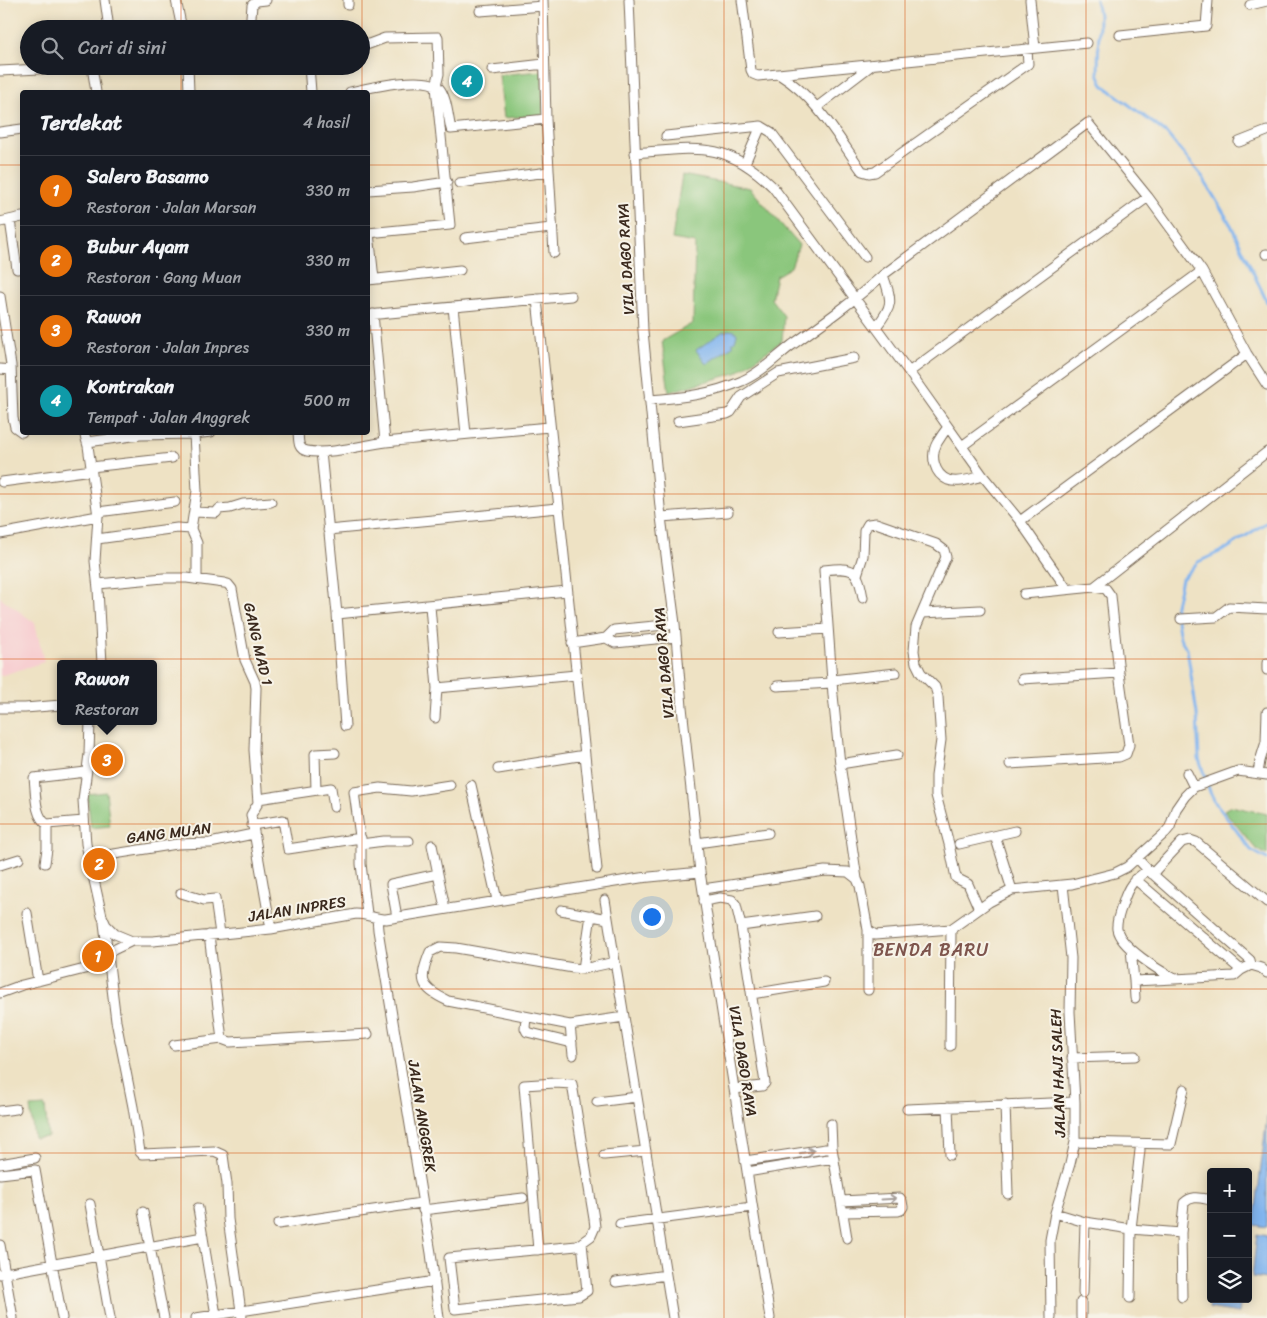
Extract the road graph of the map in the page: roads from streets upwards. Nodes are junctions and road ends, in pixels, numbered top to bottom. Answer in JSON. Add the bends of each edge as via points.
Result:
{"nodes":[{"id":1,"x":105,"y":0,"type":"edge"},
{"id":2,"x":176,"y":0,"type":"edge"},
{"id":3,"x":266,"y":0,"type":"edge"},
{"id":4,"x":629,"y":0,"type":"edge"},
{"id":5,"x":742,"y":0,"type":"edge"},
{"id":6,"x":1030,"y":0,"type":"edge"},
{"id":7,"x":1208,"y":0,"type":"edge"},
{"id":8,"x":254,"y":1,"type":"edge"},
{"id":9,"x":1267,"y":1,"type":"edge"},
{"id":10,"x":543,"y":3,"type":"edge"},
{"id":11,"x":1250,"y":5,"type":"dead end"},
{"id":12,"x":480,"y":11,"type":"dead end"},
{"id":13,"x":108,"y":20,"type":"edge"},
{"id":14,"x":180,"y":20,"type":"edge"},
{"id":15,"x":250,"y":20,"type":"edge"},
{"id":16,"x":1120,"y":35,"type":"dead end"},
{"id":17,"x":1087,"y":43,"type":"dead end"},
{"id":18,"x":370,"y":44,"type":"edge"},
{"id":19,"x":1031,"y":49,"type":"junction"},
{"id":20,"x":544,"y":64,"type":"junction"},
{"id":21,"x":873,"y":64,"type":"junction"},
{"id":22,"x":20,"y":70,"type":"edge"},
{"id":23,"x":492,"y":70,"type":"dead end"},
{"id":24,"x":0,"y":71,"type":"edge"},
{"id":25,"x":96,"y":75,"type":"edge"},
{"id":26,"x":188,"y":75,"type":"edge"},
{"id":27,"x":310,"y":75,"type":"edge"},
{"id":28,"x":779,"y":75,"type":"junction"},
{"id":29,"x":436,"y":86,"type":"junction"},
{"id":30,"x":96,"y":90,"type":"edge"},
{"id":31,"x":189,"y":90,"type":"edge"},
{"id":32,"x":311,"y":90,"type":"edge"},
{"id":33,"x":360,"y":90,"type":"edge"},
{"id":34,"x":817,"y":107,"type":"junction"},
{"id":35,"x":546,"y":119,"type":"junction"},
{"id":36,"x":761,"y":126,"type":"junction"},
{"id":37,"x":20,"y":130,"type":"edge"},
{"id":38,"x":1267,"y":131,"type":"edge"},
{"id":39,"x":0,"y":132,"type":"edge"},
{"id":40,"x":666,"y":136,"type":"dead end"},
{"id":41,"x":1239,"y":142,"type":"dead end"},
{"id":42,"x":635,"y":153,"type":"junction"},
{"id":43,"x":745,"y":163,"type":"junction"},
{"id":44,"x":549,"y":172,"type":"junction"},
{"id":45,"x":447,"y":182,"type":"junction"},
{"id":46,"x":459,"y":183,"type":"dead end"},
{"id":47,"x":370,"y":190,"type":"edge"},
{"id":48,"x":1148,"y":197,"type":"junction"},
{"id":49,"x":20,"y":218,"type":"edge"},
{"id":50,"x":10,"y":220,"type":"junction"},
{"id":51,"x":0,"y":222,"type":"edge"},
{"id":52,"x":551,"y":228,"type":"junction"},
{"id":53,"x":370,"y":233,"type":"edge"},
{"id":54,"x":466,"y":238,"type":"dead end"},
{"id":55,"x":554,"y":253,"type":"dead end"},
{"id":56,"x":864,"y":257,"type":"dead end"},
{"id":57,"x":370,"y":264,"type":"edge"},
{"id":58,"x":20,"y":268,"type":"edge"},
{"id":59,"x":460,"y":270,"type":"dead end"},
{"id":60,"x":1202,"y":271,"type":"junction"},
{"id":61,"x":883,"y":275,"type":"junction"},
{"id":62,"x":371,"y":280,"type":"edge"},
{"id":63,"x":0,"y":296,"type":"edge"},
{"id":64,"x":571,"y":296,"type":"dead end"},
{"id":65,"x":537,"y":299,"type":"junction"},
{"id":66,"x":855,"y":299,"type":"junction"},
{"id":67,"x":452,"y":307,"type":"junction"},
{"id":68,"x":370,"y":314,"type":"edge"},
{"id":69,"x":2,"y":319,"type":"edge"},
{"id":70,"x":876,"y":327,"type":"junction"},
{"id":71,"x":1247,"y":354,"type":"junction"},
{"id":72,"x":854,"y":358,"type":"dead end"},
{"id":73,"x":773,"y":362,"type":"junction"},
{"id":74,"x":0,"y":369,"type":"edge"},
{"id":75,"x":11,"y":370,"type":"junction"},
{"id":76,"x":910,"y":372,"type":"junction"},
{"id":77,"x":778,"y":373,"type":"junction"},
{"id":78,"x":1267,"y":386,"type":"edge"},
{"id":79,"x":649,"y":400,"type":"junction"},
{"id":80,"x":678,"y":421,"type":"dead end"},
{"id":81,"x":550,"y":427,"type":"junction"},
{"id":82,"x":948,"y":427,"type":"junction"},
{"id":83,"x":20,"y":430,"type":"edge"},
{"id":84,"x":466,"y":434,"type":"junction"},
{"id":85,"x":85,"y":435,"type":"edge"},
{"id":86,"x":140,"y":435,"type":"edge"},
{"id":87,"x":194,"y":435,"type":"edge"},
{"id":88,"x":298,"y":435,"type":"edge"},
{"id":89,"x":87,"y":442,"type":"junction"},
{"id":90,"x":385,"y":442,"type":"junction"},
{"id":91,"x":962,"y":446,"type":"junction"},
{"id":92,"x":321,"y":452,"type":"junction"},
{"id":93,"x":1267,"y":452,"type":"edge"},
{"id":94,"x":172,"y":458,"type":"dead end"},
{"id":95,"x":91,"y":469,"type":"junction"},
{"id":96,"x":984,"y":476,"type":"junction"},
{"id":97,"x":2,"y":482,"type":"dead end"},
{"id":98,"x":175,"y":502,"type":"dead end"},
{"id":99,"x":271,"y":502,"type":"dead end"},
{"id":100,"x":558,"y":508,"type":"junction"},
{"id":101,"x":194,"y":512,"type":"junction"},
{"id":102,"x":728,"y":512,"type":"dead end"},
{"id":103,"x":98,"y":514,"type":"junction"},
{"id":104,"x":662,"y":517,"type":"junction"},
{"id":105,"x":1020,"y":521,"type":"junction"},
{"id":106,"x":191,"y":529,"type":"junction"},
{"id":107,"x":328,"y":530,"type":"junction"},
{"id":108,"x":0,"y":534,"type":"edge"},
{"id":109,"x":97,"y":539,"type":"junction"},
{"id":110,"x":858,"y":575,"type":"junction"},
{"id":111,"x":197,"y":579,"type":"junction"},
{"id":112,"x":98,"y":584,"type":"junction"},
{"id":113,"x":1094,"y":587,"type":"junction"},
{"id":114,"x":1068,"y":589,"type":"junction"},
{"id":115,"x":567,"y":591,"type":"junction"},
{"id":116,"x":1024,"y":594,"type":"dead end"},
{"id":117,"x":863,"y":598,"type":"dead end"},
{"id":118,"x":430,"y":606,"type":"junction"},
{"id":119,"x":1267,"y":609,"type":"edge"},
{"id":120,"x":980,"y":610,"type":"dead end"},
{"id":121,"x":924,"y":613,"type":"junction"},
{"id":122,"x":336,"y":614,"type":"junction"},
{"id":123,"x":1180,"y":619,"type":"dead end"},
{"id":124,"x":675,"y":624,"type":"junction"},
{"id":125,"x":828,"y":629,"type":"junction"},
{"id":126,"x":779,"y":632,"type":"dead end"},
{"id":127,"x":676,"y":637,"type":"junction"},
{"id":128,"x":606,"y":638,"type":"junction"},
{"id":129,"x":572,"y":643,"type":"junction"},
{"id":130,"x":102,"y":660,"type":"edge"},
{"id":131,"x":1267,"y":663,"type":"edge"},
{"id":132,"x":1267,"y":670,"type":"edge"},
{"id":133,"x":896,"y":673,"type":"dead end"},
{"id":134,"x":1119,"y":673,"type":"junction"},
{"id":135,"x":576,"y":675,"type":"junction"},
{"id":136,"x":1022,"y":679,"type":"dead end"},
{"id":137,"x":832,"y":682,"type":"junction"},
{"id":138,"x":776,"y":686,"type":"dead end"},
{"id":139,"x":437,"y":688,"type":"junction"},
{"id":140,"x":57,"y":705,"type":"edge"},
{"id":141,"x":0,"y":708,"type":"edge"},
{"id":142,"x":1267,"y":712,"type":"edge"},
{"id":143,"x":435,"y":718,"type":"dead end"},
{"id":144,"x":90,"y":725,"type":"edge"},
{"id":145,"x":345,"y":726,"type":"dead end"},
{"id":146,"x":335,"y":753,"type":"dead end"},
{"id":147,"x":585,"y":755,"type":"junction"},
{"id":148,"x":897,"y":756,"type":"dead end"},
{"id":149,"x":840,"y":764,"type":"junction"},
{"id":150,"x":1010,"y":764,"type":"dead end"},
{"id":151,"x":498,"y":769,"type":"dead end"},
{"id":152,"x":86,"y":772,"type":"junction"},
{"id":153,"x":1187,"y":773,"type":"dead end"},
{"id":154,"x":1262,"y":774,"type":"edge"},
{"id":155,"x":1202,"y":784,"type":"junction"},
{"id":156,"x":450,"y":785,"type":"dead end"},
{"id":157,"x":471,"y":785,"type":"dead end"},
{"id":158,"x":316,"y":790,"type":"junction"},
{"id":159,"x":258,"y":799,"type":"junction"},
{"id":160,"x":334,"y":807,"type":"dead end"},
{"id":161,"x":84,"y":821,"type":"junction"},
{"id":162,"x":47,"y":824,"type":"junction"},
{"id":163,"x":252,"y":829,"type":"junction"},
{"id":164,"x":1015,"y":831,"type":"dead end"},
{"id":165,"x":768,"y":834,"type":"dead end"},
{"id":166,"x":995,"y":836,"type":"junction"},
{"id":167,"x":361,"y":841,"type":"junction"},
{"id":168,"x":409,"y":841,"type":"dead end"},
{"id":169,"x":697,"y":843,"type":"junction"},
{"id":170,"x":959,"y":844,"type":"dead end"},
{"id":171,"x":432,"y":845,"type":"dead end"},
{"id":172,"x":89,"y":858,"type":"junction"},
{"id":173,"x":1137,"y":858,"type":"junction"},
{"id":174,"x":20,"y":859,"type":"dead end"},
{"id":175,"x":45,"y":863,"type":"dead end"},
{"id":176,"x":0,"y":864,"type":"edge"},
{"id":177,"x":597,"y":869,"type":"dead end"},
{"id":178,"x":700,"y":872,"type":"junction"},
{"id":179,"x":1150,"y":872,"type":"junction"},
{"id":180,"x":438,"y":874,"type":"junction"},
{"id":181,"x":857,"y":879,"type":"junction"},
{"id":182,"x":1135,"y":879,"type":"junction"},
{"id":183,"x":1063,"y":885,"type":"junction"},
{"id":184,"x":703,"y":889,"type":"junction"},
{"id":185,"x":1012,"y":890,"type":"junction"},
{"id":186,"x":182,"y":893,"type":"dead end"},
{"id":187,"x":497,"y":900,"type":"junction"},
{"id":188,"x":605,"y":900,"type":"dead end"},
{"id":189,"x":704,"y":900,"type":"junction"},
{"id":190,"x":1267,"y":902,"type":"edge"},
{"id":191,"x":444,"y":903,"type":"dead end"},
{"id":192,"x":979,"y":909,"type":"junction"},
{"id":193,"x":560,"y":910,"type":"dead end"},
{"id":194,"x":27,"y":913,"type":"dead end"},
{"id":195,"x":367,"y":914,"type":"junction"},
{"id":196,"x":591,"y":916,"type":"junction"},
{"id":197,"x":815,"y":916,"type":"dead end"},
{"id":198,"x":397,"y":917,"type":"junction"},
{"id":199,"x":377,"y":918,"type":"junction"},
{"id":200,"x":608,"y":919,"type":"junction"},
{"id":201,"x":104,"y":923,"type":"junction"},
{"id":202,"x":741,"y":926,"type":"junction"},
{"id":203,"x":271,"y":928,"type":"junction"},
{"id":204,"x":951,"y":929,"type":"junction"},
{"id":205,"x":868,"y":930,"type":"junction"},
{"id":206,"x":220,"y":934,"type":"junction"},
{"id":207,"x":209,"y":935,"type":"junction"},
{"id":208,"x":132,"y":941,"type":"junction"},
{"id":209,"x":1131,"y":949,"type":"junction"},
{"id":210,"x":107,"y":953,"type":"junction"},
{"id":211,"x":615,"y":962,"type":"junction"},
{"id":212,"x":108,"y":963,"type":"junction"},
{"id":213,"x":1251,"y":965,"type":"junction"},
{"id":214,"x":583,"y":968,"type":"junction"},
{"id":215,"x":1241,"y":970,"type":"junction"},
{"id":216,"x":1267,"y":973,"type":"edge"},
{"id":217,"x":1175,"y":980,"type":"junction"},
{"id":218,"x":38,"y":981,"type":"junction"},
{"id":219,"x":1134,"y":981,"type":"junction"},
{"id":220,"x":824,"y":982,"type":"dead end"},
{"id":221,"x":868,"y":990,"type":"dead end"},
{"id":222,"x":0,"y":993,"type":"edge"},
{"id":223,"x":752,"y":994,"type":"junction"},
{"id":224,"x":1135,"y":998,"type":"dead end"},
{"id":225,"x":526,"y":1017,"type":"junction"},
{"id":226,"x":624,"y":1017,"type":"junction"},
{"id":227,"x":570,"y":1025,"type":"junction"},
{"id":228,"x":368,"y":1034,"type":"dead end"},
{"id":229,"x":222,"y":1039,"type":"junction"},
{"id":230,"x":572,"y":1043,"type":"junction"},
{"id":231,"x":174,"y":1045,"type":"dead end"},
{"id":232,"x":950,"y":1046,"type":"dead end"},
{"id":233,"x":573,"y":1055,"type":"dead end"},
{"id":234,"x":1135,"y":1056,"type":"dead end"},
{"id":235,"x":1072,"y":1058,"type":"junction"},
{"id":236,"x":734,"y":1089,"type":"junction"},
{"id":237,"x":1184,"y":1090,"type":"dead end"},
{"id":238,"x":637,"y":1098,"type":"junction"},
{"id":239,"x":597,"y":1102,"type":"dead end"},
{"id":240,"x":1075,"y":1102,"type":"junction"},
{"id":241,"x":1005,"y":1104,"type":"junction"},
{"id":242,"x":948,"y":1107,"type":"junction"},
{"id":243,"x":16,"y":1109,"type":"dead end"},
{"id":244,"x":907,"y":1109,"type":"dead end"},
{"id":245,"x":0,"y":1111,"type":"edge"},
{"id":246,"x":831,"y":1124,"type":"dead end"},
{"id":247,"x":1075,"y":1142,"type":"junction"},
{"id":248,"x":832,"y":1148,"type":"junction"},
{"id":249,"x":1140,"y":1150,"type":"dead end"},
{"id":250,"x":646,"y":1152,"type":"junction"},
{"id":251,"x":604,"y":1155,"type":"dead end"},
{"id":252,"x":950,"y":1155,"type":"dead end"},
{"id":253,"x":35,"y":1158,"type":"dead end"},
{"id":254,"x":834,"y":1158,"type":"junction"},
{"id":255,"x":746,"y":1161,"type":"junction"},
{"id":256,"x":0,"y":1164,"type":"edge"},
{"id":257,"x":747,"y":1172,"type":"junction"},
{"id":258,"x":0,"y":1174,"type":"edge"},
{"id":259,"x":1008,"y":1194,"type":"dead end"},
{"id":260,"x":523,"y":1198,"type":"dead end"},
{"id":261,"x":1207,"y":1199,"type":"edge"},
{"id":262,"x":841,"y":1201,"type":"junction"},
{"id":263,"x":90,"y":1204,"type":"dead end"},
{"id":264,"x":422,"y":1206,"type":"junction"},
{"id":265,"x":752,"y":1207,"type":"junction"},
{"id":266,"x":198,"y":1208,"type":"dead end"},
{"id":267,"x":144,"y":1212,"type":"dead end"},
{"id":268,"x":843,"y":1212,"type":"junction"},
{"id":269,"x":1055,"y":1213,"type":"junction"},
{"id":270,"x":657,"y":1218,"type":"junction"},
{"id":271,"x":1085,"y":1222,"type":"junction"},
{"id":272,"x":278,"y":1224,"type":"dead end"},
{"id":273,"x":620,"y":1224,"type":"dead end"},
{"id":274,"x":1131,"y":1230,"type":"junction"},
{"id":275,"x":1180,"y":1233,"type":"junction"},
{"id":276,"x":203,"y":1237,"type":"junction"},
{"id":277,"x":847,"y":1238,"type":"dead end"},
{"id":278,"x":582,"y":1243,"type":"junction"},
{"id":279,"x":0,"y":1244,"type":"edge"},
{"id":280,"x":151,"y":1246,"type":"junction"},
{"id":281,"x":538,"y":1250,"type":"junction"},
{"id":282,"x":99,"y":1256,"type":"junction"},
{"id":283,"x":52,"y":1265,"type":"junction"},
{"id":284,"x":3,"y":1274,"type":"edge"},
{"id":285,"x":666,"y":1275,"type":"junction"},
{"id":286,"x":616,"y":1282,"type":"dead end"},
{"id":287,"x":435,"y":1285,"type":"junction"},
{"id":288,"x":452,"y":1287,"type":"junction"},
{"id":289,"x":1130,"y":1298,"type":"dead end"},
{"id":290,"x":1182,"y":1298,"type":"dead end"},
{"id":291,"x":216,"y":1315,"type":"junction"},
{"id":292,"x":242,"y":1315,"type":"edge"},
{"id":293,"x":12,"y":1318,"type":"edge"},
{"id":294,"x":62,"y":1318,"type":"edge"},
{"id":295,"x":110,"y":1318,"type":"edge"},
{"id":296,"x":164,"y":1318,"type":"edge"},
{"id":297,"x":196,"y":1318,"type":"edge"},
{"id":298,"x":439,"y":1318,"type":"edge"},
{"id":299,"x":673,"y":1318,"type":"edge"},
{"id":300,"x":770,"y":1318,"type":"edge"},
{"id":301,"x":1051,"y":1318,"type":"edge"},
{"id":302,"x":1082,"y":1318,"type":"edge"}],
"edges":[{"from":1,"to":13,"type":"street"},
{"from":2,"to":14,"type":"street"},
{"from":3,"to":8,"type":"street"},
{"from":4,"to":42,"type":"street","name":"VILA DAGO RAYA"},
{"from":5,"to":28,"type":"street","via":[[751,70],[758,76]]},
{"from":6,"to":19,"type":"street"},
{"from":7,"to":16,"type":"street","via":[[1206,26]]},
{"from":8,"to":15,"type":"street"},
{"from":9,"to":11,"type":"street"},
{"from":10,"to":12,"type":"street"},
{"from":10,"to":20,"type":"street"},
{"from":17,"to":19,"type":"street"},
{"from":18,"to":29,"type":"street","via":[[385,38],[438,37],[440,74]]},
{"from":19,"to":21,"type":"street"},
{"from":19,"to":34,"type":"street","via":[[1028,64],[876,172],[862,171]]},
{"from":20,"to":23,"type":"street"},
{"from":20,"to":35,"type":"street"},
{"from":21,"to":28,"type":"street"},
{"from":21,"to":34,"type":"street"},
{"from":22,"to":24,"type":"street"},
{"from":25,"to":30,"type":"street"},
{"from":26,"to":31,"type":"street"},
{"from":27,"to":32,"type":"street"},
{"from":28,"to":34,"type":"street"},
{"from":29,"to":33,"type":"street","via":[[415,83]]},
{"from":29,"to":35,"type":"street","via":[[443,96],[450,129]]},
{"from":29,"to":45,"type":"street"},
{"from":35,"to":44,"type":"street"},
{"from":36,"to":40,"type":"street"},
{"from":36,"to":43,"type":"street"},
{"from":36,"to":56,"type":"street","via":[[772,132]]},
{"from":37,"to":39,"type":"street"},
{"from":38,"to":41,"type":"street"},
{"from":42,"to":43,"type":"street","via":[[708,150]]},
{"from":42,"to":79,"type":"street","name":"VILA DAGO RAYA"},
{"from":43,"to":66,"type":"street","via":[[773,187]]},
{"from":44,"to":46,"type":"street"},
{"from":44,"to":52,"type":"street"},
{"from":45,"to":47,"type":"street"},
{"from":45,"to":53,"type":"street","via":[[450,225]]},
{"from":48,"to":60,"type":"street"},
{"from":48,"to":61,"type":"street","via":[[1088,124]]},
{"from":48,"to":76,"type":"street"},
{"from":49,"to":50,"type":"street"},
{"from":50,"to":51,"type":"street"},
{"from":50,"to":58,"type":"street","via":[[17,269]]},
{"from":52,"to":54,"type":"street"},
{"from":52,"to":55,"type":"street"},
{"from":57,"to":62,"type":"street"},
{"from":59,"to":62,"type":"street"},
{"from":60,"to":71,"type":"street"},
{"from":60,"to":91,"type":"street"},
{"from":61,"to":66,"type":"street"},
{"from":61,"to":70,"type":"street","via":[[890,292],[889,310]]},
{"from":63,"to":69,"type":"street"},
{"from":64,"to":65,"type":"street"},
{"from":65,"to":67,"type":"street"},
{"from":65,"to":81,"type":"street"},
{"from":66,"to":70,"type":"street"},
{"from":66,"to":73,"type":"street"},
{"from":67,"to":68,"type":"street"},
{"from":67,"to":84,"type":"street"},
{"from":68,"to":90,"type":"street"},
{"from":69,"to":75,"type":"street"},
{"from":70,"to":76,"type":"street"},
{"from":71,"to":78,"type":"street"},
{"from":71,"to":105,"type":"street"},
{"from":72,"to":77,"type":"street"},
{"from":73,"to":77,"type":"street"},
{"from":73,"to":79,"type":"street","via":[[744,380],[716,390]]},
{"from":74,"to":75,"type":"street"},
{"from":75,"to":83,"type":"street","via":[[13,418]]},
{"from":76,"to":82,"type":"street"},
{"from":77,"to":80,"type":"street","via":[[741,397],[732,412]]},
{"from":79,"to":104,"type":"street","name":"VILA DAGO RAYA"},
{"from":81,"to":84,"type":"street"},
{"from":81,"to":100,"type":"street"},
{"from":82,"to":91,"type":"street"},
{"from":82,"to":96,"type":"street","via":[[936,445],[933,459],[937,471],[949,480]]},
{"from":84,"to":90,"type":"street"},
{"from":85,"to":89,"type":"street"},
{"from":86,"to":89,"type":"street"},
{"from":87,"to":101,"type":"street","via":[[197,491]]},
{"from":88,"to":92,"type":"street","via":[[302,449]]},
{"from":89,"to":95,"type":"street"},
{"from":90,"to":92,"type":"street"},
{"from":91,"to":96,"type":"street"},
{"from":92,"to":107,"type":"street"},
{"from":93,"to":113,"type":"street"},
{"from":94,"to":95,"type":"street"},
{"from":95,"to":97,"type":"street"},
{"from":95,"to":103,"type":"street"},
{"from":96,"to":105,"type":"street"},
{"from":98,"to":103,"type":"street"},
{"from":99,"to":101,"type":"street","via":[[243,504],[216,512]]},
{"from":100,"to":107,"type":"street"},
{"from":100,"to":115,"type":"street"},
{"from":101,"to":106,"type":"street"},
{"from":102,"to":104,"type":"street"},
{"from":103,"to":108,"type":"street"},
{"from":103,"to":109,"type":"street"},
{"from":104,"to":124,"type":"street","name":"VILA DAGO RAYA"},
{"from":105,"to":114,"type":"street"},
{"from":106,"to":109,"type":"street"},
{"from":106,"to":111,"type":"street","via":[[197,543]]},
{"from":107,"to":122,"type":"street"},
{"from":109,"to":112,"type":"street"},
{"from":110,"to":117,"type":"street"},
{"from":110,"to":121,"type":"street","via":[[864,531],[868,524],[876,523],[936,544],[944,550],[946,557]]},
{"from":110,"to":125,"type":"street","via":[[841,568],[824,570]]},
{"from":111,"to":112,"type":"street","name":"GANG MAD 1","via":[[164,578]]},
{"from":111,"to":159,"type":"street","name":"GANG MAD 1","via":[[228,584],[232,589],[245,660],[255,682],[254,750]]},
{"from":112,"to":130,"type":"street"},
{"from":113,"to":114,"type":"street"},
{"from":113,"to":134,"type":"street","via":[[1106,590],[1111,596]]},
{"from":114,"to":116,"type":"street"},
{"from":115,"to":118,"type":"street"},
{"from":115,"to":129,"type":"street"},
{"from":118,"to":122,"type":"street"},
{"from":118,"to":139,"type":"street"},
{"from":119,"to":123,"type":"street","via":[[1229,607],[1216,617]]},
{"from":120,"to":121,"type":"street"},
{"from":121,"to":192,"type":"street","via":[[916,628],[914,651],[921,673],[936,687],[938,697],[941,740],[936,795],[956,878],[968,884]]},
{"from":122,"to":145,"type":"street"},
{"from":124,"to":127,"type":"street","name":"VILA DAGO RAYA"},
{"from":124,"to":128,"type":"street","via":[[614,630]]},
{"from":125,"to":126,"type":"street"},
{"from":125,"to":137,"type":"street"},
{"from":127,"to":128,"type":"street","via":[[615,643]]},
{"from":127,"to":169,"type":"street","name":"VILA DAGO RAYA"},
{"from":128,"to":129,"type":"street"},
{"from":129,"to":135,"type":"street"},
{"from":131,"to":132,"type":"street"},
{"from":133,"to":137,"type":"street"},
{"from":134,"to":136,"type":"street"},
{"from":134,"to":150,"type":"street","via":[[1129,745],[1126,754]]},
{"from":135,"to":139,"type":"street"},
{"from":135,"to":147,"type":"street"},
{"from":137,"to":138,"type":"street"},
{"from":137,"to":149,"type":"street"},
{"from":139,"to":143,"type":"street"},
{"from":140,"to":141,"type":"street"},
{"from":142,"to":154,"type":"street","via":[[1266,742],[1260,760]]},
{"from":144,"to":152,"type":"street"},
{"from":146,"to":158,"type":"street","via":[[315,754]]},
{"from":147,"to":151,"type":"street"},
{"from":147,"to":177,"type":"street"},
{"from":148,"to":149,"type":"street"},
{"from":149,"to":181,"type":"street"},
{"from":152,"to":161,"type":"street"},
{"from":152,"to":162,"type":"street","via":[[34,778],[38,810],[42,821]]},
{"from":153,"to":155,"type":"street"},
{"from":154,"to":155,"type":"street","via":[[1238,771]]},
{"from":155,"to":173,"type":"street","via":[[1185,796],[1170,827]]},
{"from":156,"to":167,"type":"street","via":[[411,791],[380,788],[354,792]]},
{"from":157,"to":187,"type":"street"},
{"from":158,"to":159,"type":"street"},
{"from":158,"to":160,"type":"street","via":[[331,788]]},
{"from":159,"to":163,"type":"street","name":"GANG MAD 1","via":[[251,815]]},
{"from":161,"to":162,"type":"street"},
{"from":161,"to":172,"type":"street"},
{"from":162,"to":175,"type":"street"},
{"from":163,"to":167,"type":"street","name":"GANG MUAN","via":[[283,820],[288,849]]},
{"from":163,"to":172,"type":"street","name":"GANG MUAN","via":[[210,843],[177,844]]},
{"from":163,"to":203,"type":"street","name":"GANG MAD 1"},
{"from":164,"to":166,"type":"street"},
{"from":165,"to":169,"type":"street"},
{"from":166,"to":170,"type":"street"},
{"from":166,"to":185,"type":"street"},
{"from":167,"to":168,"type":"street"},
{"from":167,"to":195,"type":"street"},
{"from":169,"to":178,"type":"street","name":"VILA DAGO RAYA"},
{"from":171,"to":180,"type":"street"},
{"from":172,"to":201,"type":"street"},
{"from":173,"to":179,"type":"street"},
{"from":173,"to":183,"type":"street","via":[[1115,873]]},
{"from":174,"to":176,"type":"street"},
{"from":178,"to":184,"type":"street","name":"VILA DAGO RAYA"},
{"from":178,"to":187,"type":"street","name":"JALAN INPRES"},
{"from":179,"to":182,"type":"street"},
{"from":179,"to":190,"type":"street","via":[[1182,842],[1190,840]]},
{"from":179,"to":213,"type":"street","via":[[1250,960]]},
{"from":180,"to":191,"type":"street"},
{"from":180,"to":198,"type":"street","via":[[391,884]]},
{"from":181,"to":184,"type":"street","via":[[848,872],[825,871]]},
{"from":181,"to":205,"type":"street"},
{"from":182,"to":209,"type":"street","via":[[1127,889],[1117,929]]},
{"from":182,"to":215,"type":"street"},
{"from":183,"to":185,"type":"street"},
{"from":183,"to":235,"type":"street","name":"JALAN HAJI SALEH","via":[[1071,958]]},
{"from":184,"to":189,"type":"street","name":"VILA DAGO RAYA"},
{"from":185,"to":192,"type":"street"},
{"from":186,"to":206,"type":"street","via":[[204,900],[215,899]]},
{"from":187,"to":198,"type":"street","name":"JALAN INPRES"},
{"from":188,"to":200,"type":"street"},
{"from":189,"to":202,"type":"street","via":[[732,900]]},
{"from":189,"to":236,"type":"street","name":"VILA DAGO RAYA"},
{"from":192,"to":204,"type":"street"},
{"from":193,"to":196,"type":"street"},
{"from":194,"to":218,"type":"street"},
{"from":195,"to":199,"type":"street","name":"JALAN INPRES"},
{"from":195,"to":203,"type":"street","name":"JALAN INPRES"},
{"from":196,"to":200,"type":"street"},
{"from":196,"to":214,"type":"street"},
{"from":197,"to":202,"type":"street"},
{"from":198,"to":199,"type":"street","name":"JALAN INPRES"},
{"from":199,"to":264,"type":"street","name":"JALAN ANGGREK"},
{"from":200,"to":211,"type":"street"},
{"from":201,"to":208,"type":"street","via":[[119,936]]},
{"from":201,"to":210,"type":"street"},
{"from":202,"to":223,"type":"street"},
{"from":203,"to":206,"type":"street","name":"JALAN INPRES"},
{"from":204,"to":205,"type":"street","via":[[876,935]]},
{"from":204,"to":232,"type":"street"},
{"from":205,"to":221,"type":"street"},
{"from":206,"to":207,"type":"street","name":"JALAN INPRES"},
{"from":207,"to":208,"type":"street","name":"JALAN INPRES"},
{"from":207,"to":229,"type":"street"},
{"from":208,"to":210,"type":"street"},
{"from":209,"to":217,"type":"street"},
{"from":209,"to":219,"type":"street"},
{"from":210,"to":212,"type":"street"},
{"from":211,"to":214,"type":"street"},
{"from":211,"to":226,"type":"street"},
{"from":212,"to":218,"type":"street"},
{"from":212,"to":292,"type":"street","via":[[140,1152],[214,1151],[224,1157],[228,1219]]},
{"from":213,"to":215,"type":"street"},
{"from":213,"to":216,"type":"street"},
{"from":214,"to":225,"type":"street","via":[[554,966],[456,948],[440,947],[430,952],[422,977],[425,985],[436,995],[448,1001]]},
{"from":215,"to":217,"type":"street","via":[[1234,976]]},
{"from":217,"to":219,"type":"street"},
{"from":218,"to":222,"type":"street"},
{"from":219,"to":224,"type":"street"},
{"from":220,"to":223,"type":"street"},
{"from":223,"to":236,"type":"street","via":[[765,1083]]},
{"from":225,"to":227,"type":"street"},
{"from":225,"to":230,"type":"street","via":[[527,1032]]},
{"from":226,"to":227,"type":"street"},
{"from":226,"to":238,"type":"street"},
{"from":227,"to":230,"type":"street"},
{"from":228,"to":229,"type":"street","via":[[230,1042]]},
{"from":229,"to":231,"type":"street"},
{"from":230,"to":233,"type":"street"},
{"from":234,"to":235,"type":"street"},
{"from":235,"to":240,"type":"street","name":"JALAN HAJI SALEH"},
{"from":236,"to":255,"type":"street","name":"VILA DAGO RAYA"},
{"from":237,"to":247,"type":"street","via":[[1171,1144]]},
{"from":238,"to":239,"type":"street"},
{"from":238,"to":250,"type":"street"},
{"from":240,"to":241,"type":"street"},
{"from":240,"to":247,"type":"street","name":"JALAN HAJI SALEH"},
{"from":241,"to":242,"type":"street"},
{"from":241,"to":259,"type":"street"},
{"from":242,"to":244,"type":"street"},
{"from":242,"to":252,"type":"street"},
{"from":243,"to":245,"type":"street"},
{"from":246,"to":248,"type":"street"},
{"from":247,"to":269,"type":"street","name":"JALAN HAJI SALEH"},
{"from":248,"to":254,"type":"street"},
{"from":255,"to":248,"type":"street","one_way":true},
{"from":249,"to":274,"type":"street"},
{"from":250,"to":251,"type":"street"},
{"from":250,"to":270,"type":"street"},
{"from":253,"to":256,"type":"street"},
{"from":254,"to":257,"type":"street"},
{"from":254,"to":262,"type":"street"},
{"from":255,"to":257,"type":"street","name":"VILA DAGO RAYA"},
{"from":257,"to":265,"type":"street","name":"VILA DAGO RAYA"},
{"from":258,"to":283,"type":"street","via":[[35,1170]]},
{"from":260,"to":264,"type":"street"},
{"from":261,"to":275,"type":"street","via":[[1188,1198],[1184,1203]]},
{"from":262,"to":268,"type":"street"},
{"from":262,"to":268,"type":"street","one_way":true,"via":[[900,1198],[903,1207],[901,1210]]},
{"from":263,"to":282,"type":"street"},
{"from":264,"to":272,"type":"street"},
{"from":264,"to":287,"type":"street","name":"JALAN ANGGREK"},
{"from":265,"to":270,"type":"street"},
{"from":265,"to":300,"type":"street","name":"VILA DAGO RAYA"},
{"from":266,"to":276,"type":"street"},
{"from":267,"to":280,"type":"street"},
{"from":268,"to":277,"type":"street"},
{"from":269,"to":271,"type":"street"},
{"from":269,"to":301,"type":"street","name":"JALAN HAJI SALEH","via":[[1050,1240]]},
{"from":270,"to":273,"type":"street"},
{"from":270,"to":285,"type":"street"},
{"from":271,"to":274,"type":"street"},
{"from":271,"to":302,"type":"street"},
{"from":274,"to":275,"type":"street"},
{"from":274,"to":289,"type":"street"},
{"from":275,"to":290,"type":"street"},
{"from":276,"to":280,"type":"street"},
{"from":276,"to":291,"type":"street"},
{"from":278,"to":281,"type":"street"},
{"from":278,"to":281,"type":"street","via":[[591,1236],[595,1227],[572,1084],[524,1085]]},
{"from":278,"to":288,"type":"street","via":[[587,1291],[579,1296],[455,1309]]},
{"from":279,"to":284,"type":"street"},
{"from":280,"to":282,"type":"street"},
{"from":280,"to":296,"type":"street"},
{"from":281,"to":288,"type":"street","via":[[448,1258]]},
{"from":282,"to":283,"type":"street"},
{"from":282,"to":295,"type":"street"},
{"from":283,"to":284,"type":"street"},
{"from":283,"to":294,"type":"street"},
{"from":284,"to":293,"type":"street"},
{"from":285,"to":286,"type":"street"},
{"from":285,"to":299,"type":"street"},
{"from":287,"to":288,"type":"street"},
{"from":287,"to":292,"type":"street"},
{"from":287,"to":298,"type":"street","name":"JALAN ANGGREK"},
{"from":291,"to":292,"type":"street"},
{"from":291,"to":297,"type":"street"}]}
